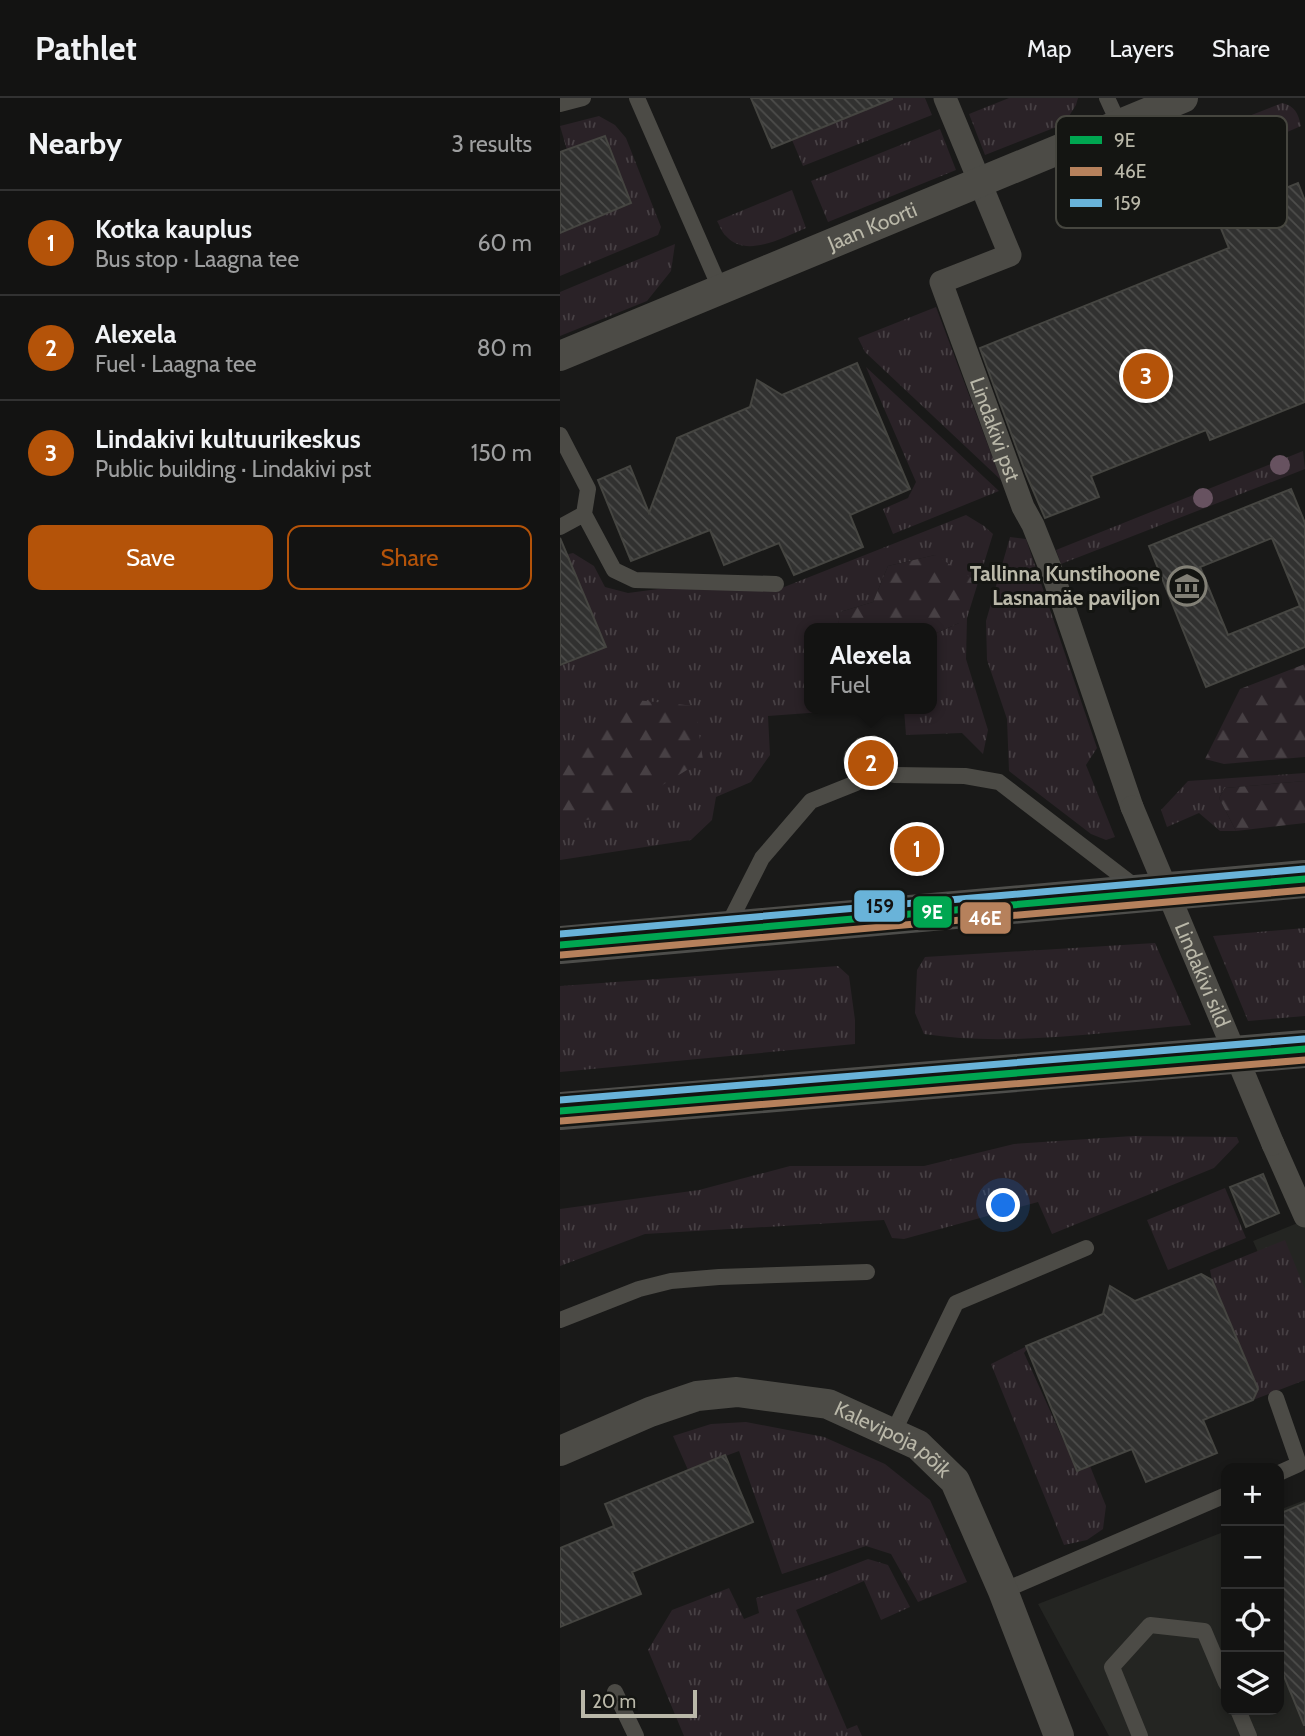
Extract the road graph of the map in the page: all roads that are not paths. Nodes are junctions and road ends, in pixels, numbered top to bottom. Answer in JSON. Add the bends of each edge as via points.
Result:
{"nodes":[{"id":1,"x":583,"y":98,"type":"edge"},
{"id":2,"x":637,"y":98,"type":"edge"},
{"id":3,"x":945,"y":98,"type":"edge"},
{"id":4,"x":1183,"y":98,"type":"edge"},
{"id":5,"x":560,"y":104,"type":"edge"},
{"id":6,"x":1113,"y":111,"type":"edge"},
{"id":7,"x":1056,"y":142,"type":"edge"},
{"id":8,"x":980,"y":183,"type":"junction"},
{"id":9,"x":720,"y":288,"type":"junction"},
{"id":10,"x":560,"y":356,"type":"edge"},
{"id":11,"x":560,"y":435,"type":"edge"},
{"id":12,"x":584,"y":514,"type":"junction"},
{"id":13,"x":560,"y":527,"type":"edge"},
{"id":14,"x":776,"y":584,"type":"dead end"},
{"id":15,"x":894,"y":775,"type":"dead end"},
{"id":16,"x":856,"y":783,"type":"dead end"},
{"id":17,"x":1132,"y":807,"type":"joint"},
{"id":18,"x":1305,"y":879,"type":"edge"},
{"id":19,"x":1142,"y":892,"type":"junction"},
{"id":20,"x":726,"y":929,"type":"junction"},
{"id":21,"x":560,"y":945,"type":"edge"},
{"id":22,"x":1305,"y":1049,"type":"edge"},
{"id":23,"x":682,"y":1101,"type":"junction"},
{"id":24,"x":560,"y":1111,"type":"edge"},
{"id":25,"x":560,"y":1130,"type":"edge"},
{"id":26,"x":1305,"y":1216,"type":"edge"},
{"id":27,"x":1086,"y":1248,"type":"dead end"},
{"id":28,"x":867,"y":1272,"type":"dead end"},
{"id":29,"x":560,"y":1320,"type":"edge"},
{"id":30,"x":1276,"y":1398,"type":"dead end"},
{"id":31,"x":893,"y":1433,"type":"junction"},
{"id":32,"x":560,"y":1451,"type":"edge"},
{"id":33,"x":1284,"y":1471,"type":"edge"},
{"id":34,"x":1221,"y":1497,"type":"edge"},
{"id":35,"x":1003,"y":1591,"type":"junction"},
{"id":36,"x":1221,"y":1671,"type":"edge"},
{"id":37,"x":615,"y":1692,"type":"dead end"},
{"id":38,"x":1240,"y":1715,"type":"edge"},
{"id":39,"x":636,"y":1736,"type":"edge"},
{"id":40,"x":1059,"y":1736,"type":"edge"},
{"id":41,"x":1140,"y":1736,"type":"edge"},
{"id":42,"x":1249,"y":1736,"type":"edge"}],
"edges":[{"from":1,"to":5,"type":"lane"},
{"from":2,"to":9,"type":"lane"},
{"from":3,"to":8,"type":"street","name":"Lindakivi pst"},
{"from":4,"to":6,"type":"street","name":"Jaan Koorti"},
{"from":7,"to":8,"type":"street","name":"Jaan Koorti"},
{"from":8,"to":9,"type":"street","name":"Jaan Koorti"},
{"from":8,"to":17,"type":"street","name":"Lindakivi pst","via":[[1010,255],[941,282],[1023,508],[1053,575]]},
{"from":9,"to":10,"type":"street","name":"Jaan Koorti"},
{"from":11,"to":12,"type":"lane","via":[[588,489]]},
{"from":12,"to":13,"type":"lane"},
{"from":12,"to":14,"type":"lane","via":[[614,570],[635,580]]},
{"from":15,"to":19,"type":"lane","via":[[965,776],[999,782]]},
{"from":16,"to":20,"type":"lane","via":[[811,801],[762,858]]},
{"from":17,"to":26,"type":"street","name":"Lindakivi sild","bridge":true},
{"from":18,"to":19,"type":"main road"},
{"from":19,"to":20,"type":"main road"},
{"from":20,"to":21,"type":"main road"},
{"from":22,"to":23,"type":"main road"},
{"from":23,"to":24,"type":"main road"},
{"from":23,"to":25,"type":"main road"},
{"from":27,"to":31,"type":"lane","via":[[956,1303]]},
{"from":28,"to":29,"type":"lane","via":[[671,1281]]},
{"from":30,"to":33,"type":"lane","via":[[1298,1464]]},
{"from":31,"to":32,"type":"street","name":"Kalevipoja põik","via":[[828,1404],[737,1392],[697,1396]]},
{"from":31,"to":35,"type":"street","name":"Kalevipoja põik","via":[[918,1445],[955,1481]]},
{"from":34,"to":35,"type":"lane"},
{"from":35,"to":40,"type":"street","name":"Kalevipoja põik"},
{"from":36,"to":41,"type":"lane","via":[[1204,1630],[1150,1625],[1112,1667]]},
{"from":37,"to":39,"type":"lane"},
{"from":38,"to":42,"type":"lane"}]}
